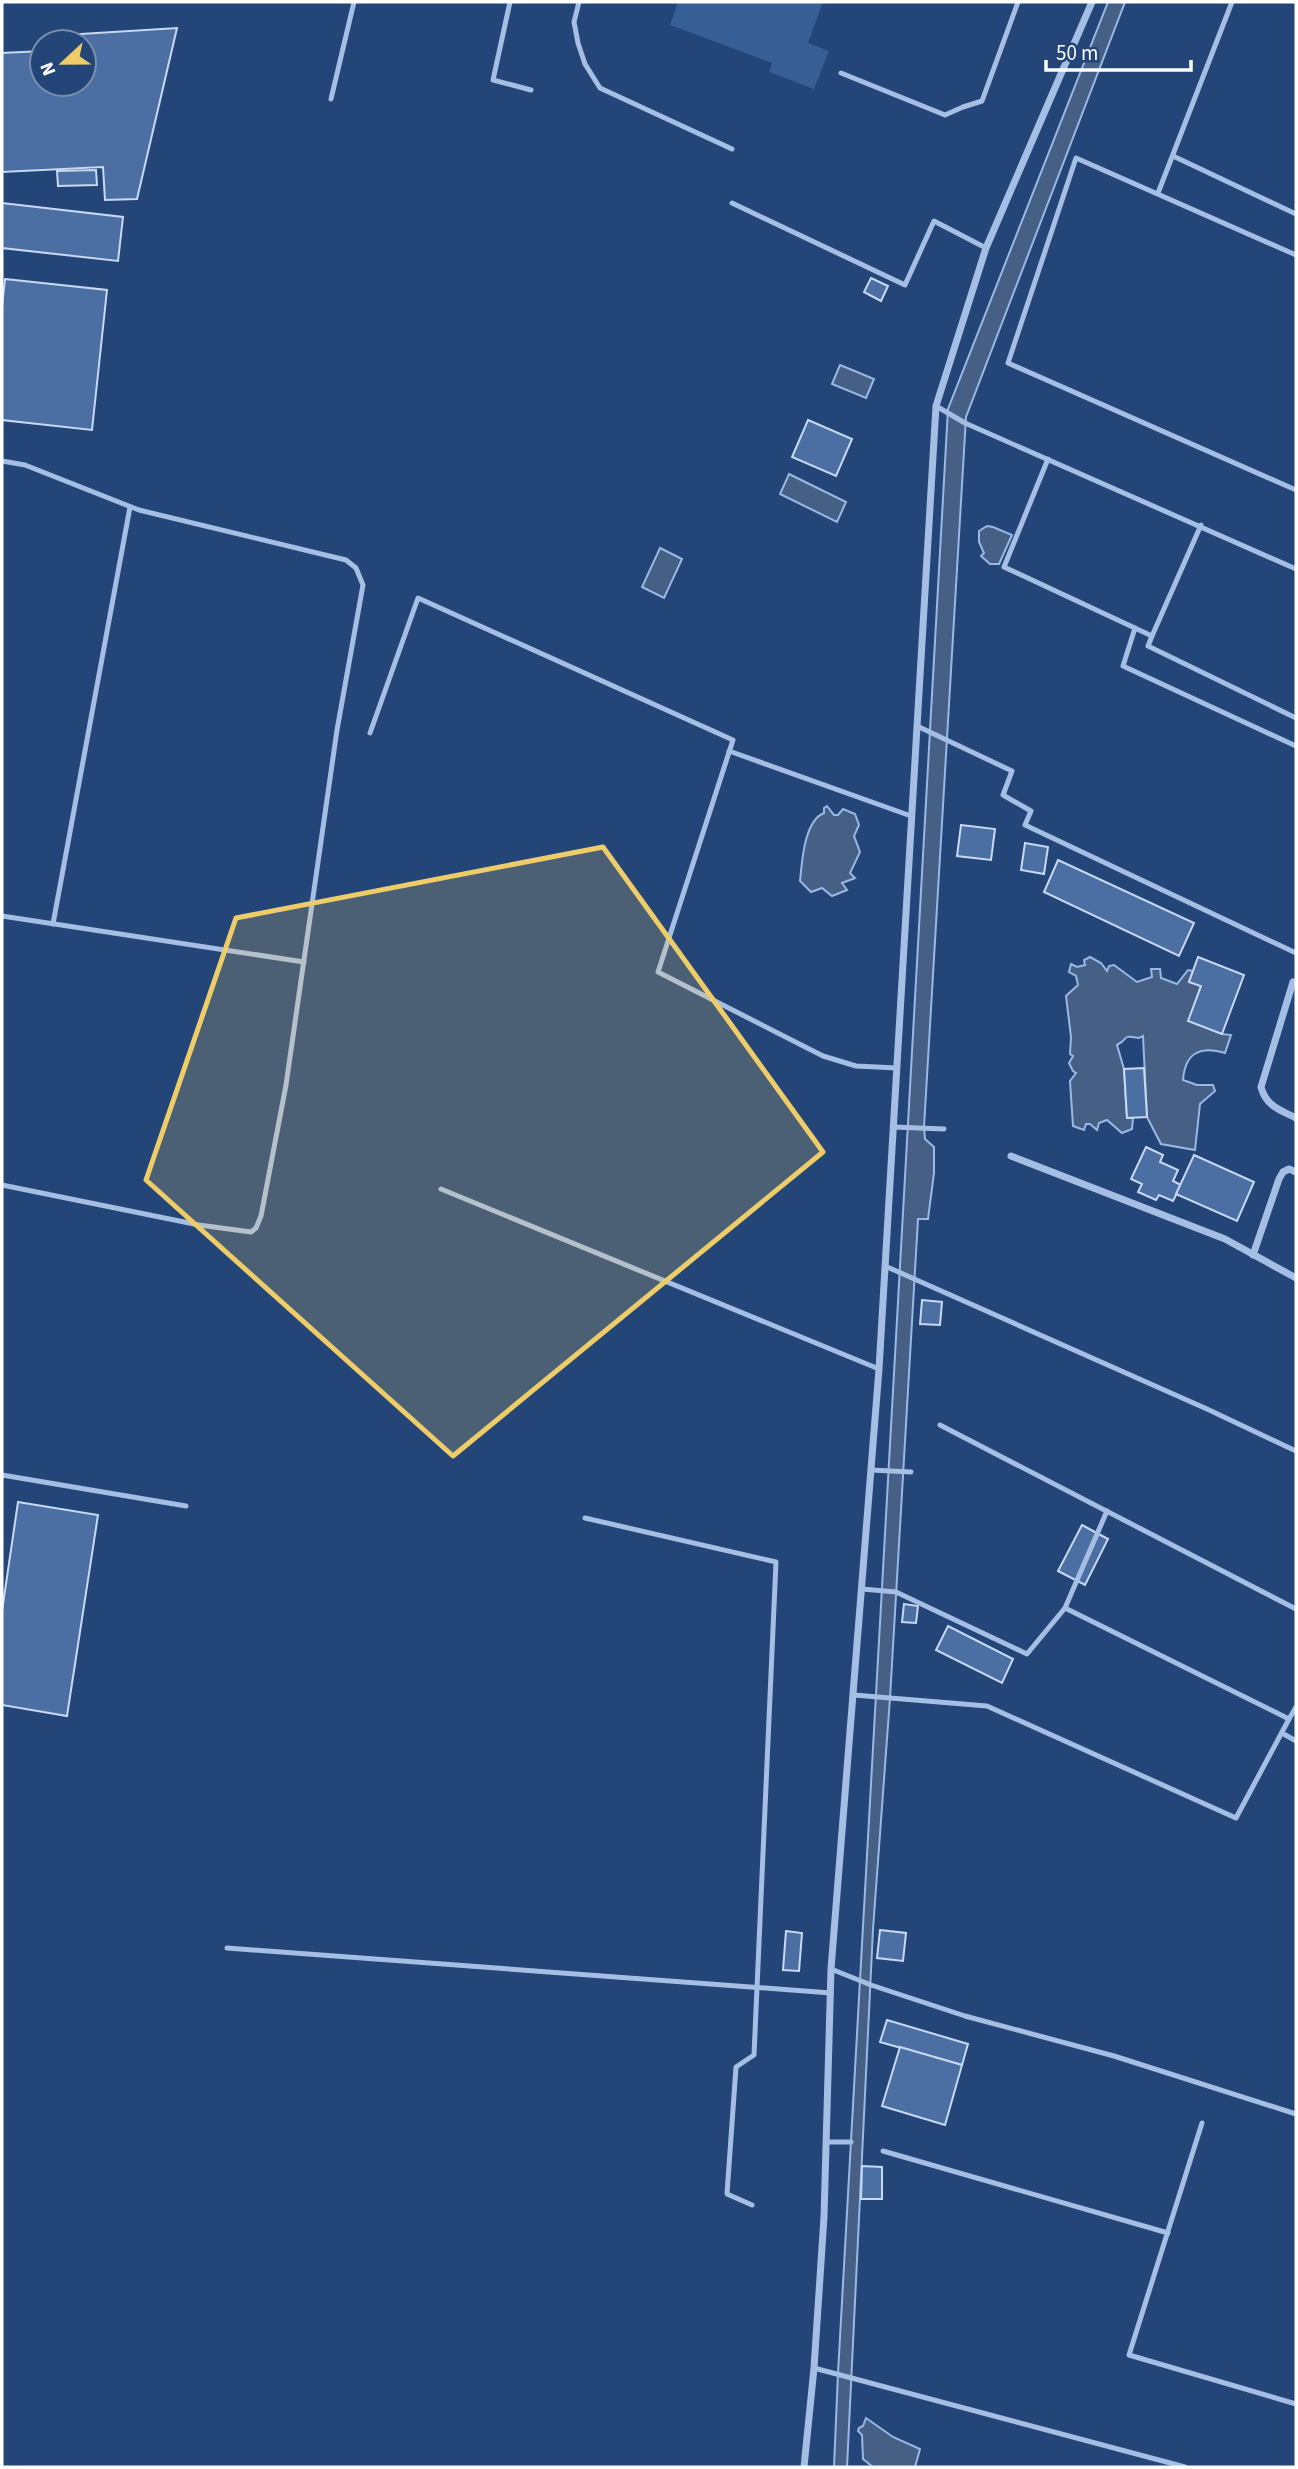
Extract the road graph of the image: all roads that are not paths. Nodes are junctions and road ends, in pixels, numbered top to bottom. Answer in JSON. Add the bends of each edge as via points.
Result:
{"nodes":[{"id":1,"x":354,"y":2,"type":"edge"},
{"id":2,"x":510,"y":2,"type":"edge"},
{"id":3,"x":579,"y":2,"type":"edge"},
{"id":4,"x":1018,"y":2,"type":"edge"},
{"id":5,"x":1093,"y":2,"type":"edge"},
{"id":6,"x":1232,"y":2,"type":"edge"},
{"id":7,"x":841,"y":73,"type":"dead end"},
{"id":8,"x":531,"y":90,"type":"dead end"},
{"id":9,"x":331,"y":99,"type":"dead end"},
{"id":10,"x":732,"y":149,"type":"dead end"},
{"id":11,"x":1173,"y":156,"type":"junction"},
{"id":12,"x":1158,"y":194,"type":"junction"},
{"id":13,"x":732,"y":204,"type":"dead end"},
{"id":14,"x":1296,"y":214,"type":"edge"},
{"id":15,"x":986,"y":248,"type":"junction"},
{"id":16,"x":1296,"y":255,"type":"edge"},
{"id":17,"x":936,"y":406,"type":"junction"},
{"id":18,"x":1048,"y":458,"type":"junction"},
{"id":19,"x":2,"y":461,"type":"edge"},
{"id":20,"x":1296,"y":490,"type":"edge"},
{"id":21,"x":130,"y":507,"type":"junction"},
{"id":22,"x":1201,"y":525,"type":"junction"},
{"id":23,"x":1296,"y":569,"type":"edge"},
{"id":24,"x":1135,"y":628,"type":"junction"},
{"id":25,"x":1152,"y":636,"type":"junction"},
{"id":26,"x":1296,"y":718,"type":"edge"},
{"id":27,"x":917,"y":726,"type":"junction"},
{"id":28,"x":370,"y":733,"type":"dead end"},
{"id":29,"x":1296,"y":746,"type":"edge"},
{"id":30,"x":730,"y":751,"type":"junction"},
{"id":31,"x":911,"y":816,"type":"junction"},
{"id":32,"x":2,"y":916,"type":"edge"},
{"id":33,"x":53,"y":924,"type":"junction"},
{"id":34,"x":1296,"y":953,"type":"edge"},
{"id":35,"x":304,"y":962,"type":"junction"},
{"id":36,"x":1296,"y":984,"type":"edge"},
{"id":37,"x":897,"y":1068,"type":"junction"},
{"id":38,"x":1296,"y":1118,"type":"edge"},
{"id":39,"x":894,"y":1127,"type":"junction"},
{"id":40,"x":944,"y":1129,"type":"dead end"},
{"id":41,"x":1011,"y":1156,"type":"dead end"},
{"id":42,"x":1296,"y":1172,"type":"edge"},
{"id":43,"x":2,"y":1185,"type":"edge"},
{"id":44,"x":441,"y":1189,"type":"dead end"},
{"id":45,"x":1253,"y":1255,"type":"junction"},
{"id":46,"x":885,"y":1266,"type":"junction"},
{"id":47,"x":1296,"y":1278,"type":"edge"},
{"id":48,"x":879,"y":1369,"type":"junction"},
{"id":49,"x":940,"y":1425,"type":"dead end"},
{"id":50,"x":1296,"y":1451,"type":"edge"},
{"id":51,"x":871,"y":1470,"type":"junction"},
{"id":52,"x":907,"y":1471,"type":"dead end"},
{"id":53,"x":2,"y":1475,"type":"edge"},
{"id":54,"x":186,"y":1506,"type":"dead end"},
{"id":55,"x":1107,"y":1511,"type":"junction"},
{"id":56,"x":585,"y":1518,"type":"dead end"},
{"id":57,"x":862,"y":1589,"type":"junction"},
{"id":58,"x":1065,"y":1608,"type":"junction"},
{"id":59,"x":1296,"y":1609,"type":"edge"},
{"id":60,"x":854,"y":1695,"type":"junction"},
{"id":61,"x":1296,"y":1707,"type":"edge"},
{"id":62,"x":1289,"y":1719,"type":"junction"},
{"id":63,"x":1282,"y":1733,"type":"junction"},
{"id":64,"x":1296,"y":1741,"type":"edge"},
{"id":65,"x":227,"y":1948,"type":"dead end"},
{"id":66,"x":831,"y":1969,"type":"junction"},
{"id":67,"x":757,"y":1989,"type":"junction"},
{"id":68,"x":831,"y":1993,"type":"junction"},
{"id":69,"x":1296,"y":2114,"type":"edge"},
{"id":70,"x":1202,"y":2123,"type":"dead end"},
{"id":71,"x":826,"y":2142,"type":"junction"},
{"id":72,"x":851,"y":2142,"type":"dead end"},
{"id":73,"x":883,"y":2151,"type":"dead end"},
{"id":74,"x":752,"y":2205,"type":"dead end"},
{"id":75,"x":1167,"y":2233,"type":"junction"},
{"id":76,"x":814,"y":2368,"type":"junction"},
{"id":77,"x":1296,"y":2404,"type":"edge"},
{"id":78,"x":804,"y":2467,"type":"edge"},
{"id":79,"x":1185,"y":2467,"type":"edge"}],
"edges":[{"from":1,"to":9,"type":"lane"},
{"from":2,"to":8,"type":"lane","via":[[493,80]]},
{"from":3,"to":10,"type":"lane","via":[[574,22],[578,43],[600,88]]},
{"from":4,"to":7,"type":"lane","via":[[982,102],[945,116]]},
{"from":5,"to":15,"type":"street"},
{"from":6,"to":11,"type":"lane"},
{"from":11,"to":12,"type":"lane"},
{"from":11,"to":14,"type":"lane"},
{"from":12,"to":16,"type":"lane"},
{"from":12,"to":20,"type":"lane","via":[[1076,158],[1008,363]]},
{"from":13,"to":15,"type":"lane","via":[[905,285],[934,221]]},
{"from":15,"to":17,"type":"street"},
{"from":17,"to":18,"type":"lane","via":[[965,424]]},
{"from":17,"to":27,"type":"street"},
{"from":18,"to":22,"type":"lane"},
{"from":18,"to":24,"type":"lane","via":[[1004,567]]},
{"from":19,"to":21,"type":"lane","via":[[25,465]]},
{"from":21,"to":33,"type":"lane"},
{"from":21,"to":35,"type":"lane","via":[[332,556],[351,563],[360,573],[363,585]]},
{"from":22,"to":23,"type":"lane"},
{"from":22,"to":25,"type":"lane"},
{"from":24,"to":25,"type":"lane"},
{"from":24,"to":29,"type":"lane","via":[[1124,666]]},
{"from":25,"to":26,"type":"lane","via":[[1148,646]]},
{"from":27,"to":31,"type":"street"},
{"from":27,"to":34,"type":"lane","via":[[1012,771],[1003,795],[1031,811],[1025,825]]},
{"from":28,"to":30,"type":"lane","via":[[418,598],[733,740]]},
{"from":30,"to":31,"type":"lane"},
{"from":30,"to":37,"type":"lane","via":[[658,972],[823,1056],[856,1066]]},
{"from":31,"to":37,"type":"street"},
{"from":32,"to":33,"type":"lane"},
{"from":33,"to":35,"type":"lane"},
{"from":35,"to":43,"type":"lane","via":[[261,1216],[251,1232]]},
{"from":36,"to":38,"type":"street","via":[[1293,982],[1261,1087],[1273,1107]]},
{"from":37,"to":39,"type":"street"},
{"from":39,"to":40,"type":"lane"},
{"from":39,"to":46,"type":"street"},
{"from":41,"to":45,"type":"street","via":[[1225,1239]]},
{"from":42,"to":45,"type":"street","via":[[1290,1169],[1279,1179]]},
{"from":44,"to":48,"type":"lane"},
{"from":45,"to":47,"type":"street"},
{"from":46,"to":48,"type":"street"},
{"from":46,"to":50,"type":"lane"},
{"from":48,"to":51,"type":"street"},
{"from":49,"to":55,"type":"lane"},
{"from":51,"to":52,"type":"lane"},
{"from":51,"to":57,"type":"street"},
{"from":53,"to":54,"type":"lane"},
{"from":55,"to":58,"type":"lane"},
{"from":55,"to":59,"type":"lane"},
{"from":56,"to":67,"type":"lane","via":[[776,1562]]},
{"from":57,"to":58,"type":"lane","via":[[897,1591],[1027,1654]]},
{"from":57,"to":60,"type":"street"},
{"from":58,"to":62,"type":"lane"},
{"from":60,"to":63,"type":"lane","via":[[987,1706],[1236,1818]]},
{"from":60,"to":66,"type":"street"},
{"from":61,"to":62,"type":"lane"},
{"from":62,"to":63,"type":"lane"},
{"from":63,"to":64,"type":"lane"},
{"from":65,"to":67,"type":"lane"},
{"from":66,"to":68,"type":"street"},
{"from":66,"to":69,"type":"lane","via":[[965,2016],[1114,2056]]},
{"from":67,"to":68,"type":"lane"},
{"from":67,"to":74,"type":"lane","via":[[754,2055],[736,2067],[727,2194]]},
{"from":68,"to":71,"type":"street"},
{"from":70,"to":75,"type":"lane"},
{"from":71,"to":72,"type":"lane"},
{"from":71,"to":76,"type":"street"},
{"from":73,"to":75,"type":"lane"},
{"from":75,"to":77,"type":"lane","via":[[1129,2355]]},
{"from":76,"to":78,"type":"street"},
{"from":76,"to":79,"type":"lane"}]}
